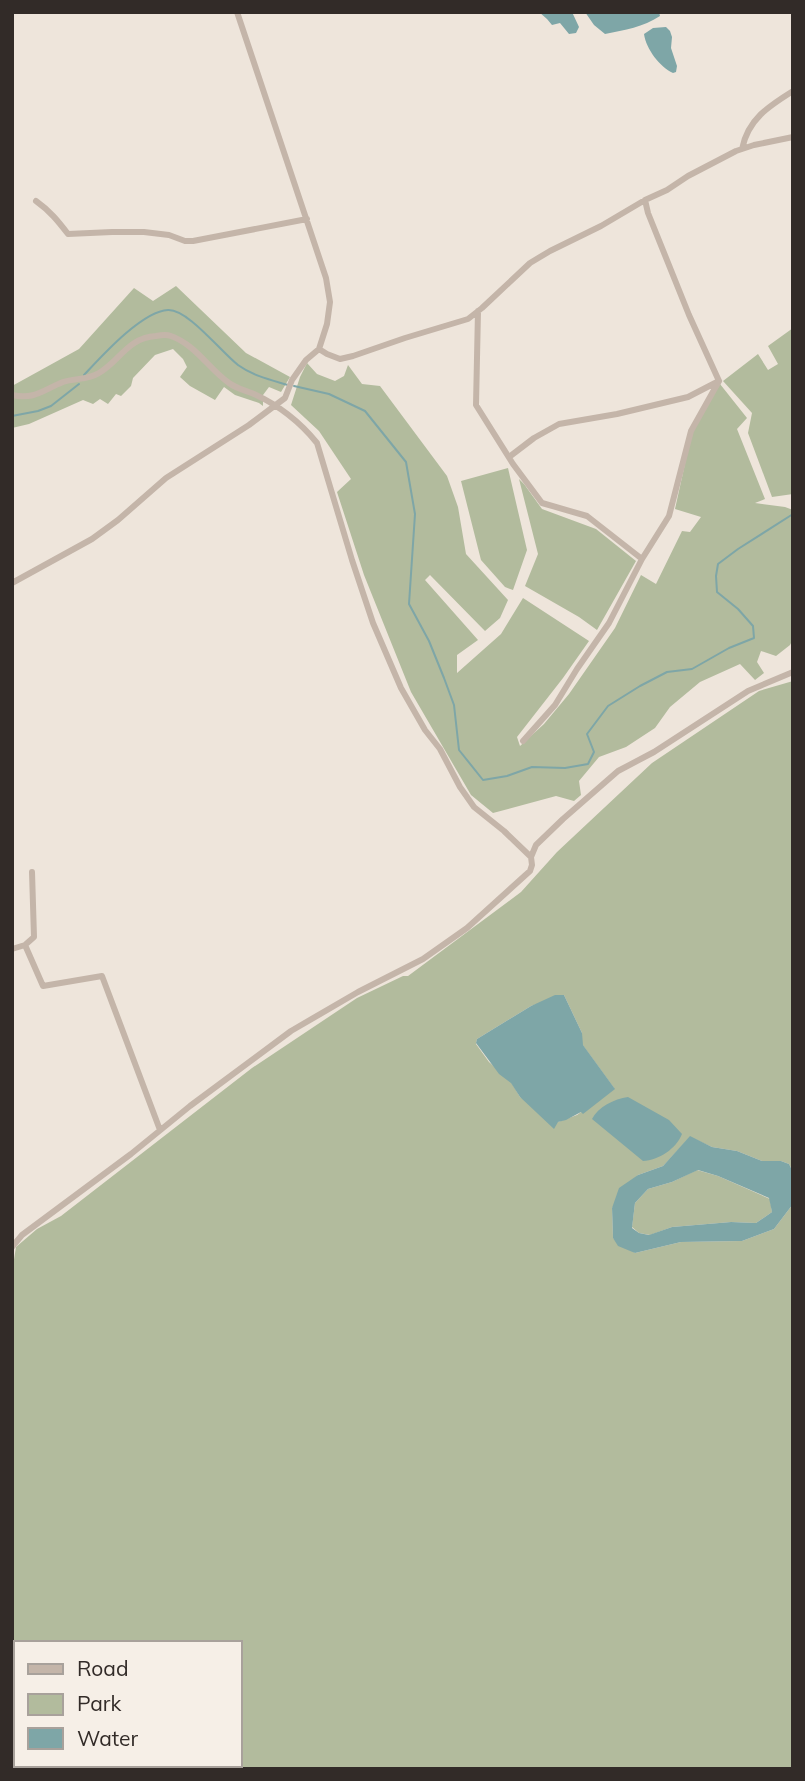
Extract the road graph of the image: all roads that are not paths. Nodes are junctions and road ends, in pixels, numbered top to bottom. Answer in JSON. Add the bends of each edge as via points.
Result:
{"nodes":[{"id":1,"x":237,"y":12,"type":"edge"},
{"id":2,"x":793,"y":91,"type":"edge"},
{"id":3,"x":793,"y":137,"type":"edge"},
{"id":4,"x":742,"y":149,"type":"junction"},
{"id":5,"x":645,"y":200,"type":"junction"},
{"id":6,"x":36,"y":201,"type":"dead end"},
{"id":7,"x":307,"y":219,"type":"junction"},
{"id":8,"x":478,"y":311,"type":"junction"},
{"id":9,"x":319,"y":349,"type":"junction"},
{"id":10,"x":719,"y":381,"type":"junction"},
{"id":11,"x":12,"y":395,"type":"edge"},
{"id":12,"x":274,"y":406,"type":"junction"},
{"id":13,"x":509,"y":457,"type":"junction"},
{"id":14,"x":642,"y":558,"type":"junction"},
{"id":15,"x":12,"y":583,"type":"edge"},
{"id":16,"x":793,"y":672,"type":"edge"},
{"id":17,"x":523,"y":741,"type":"dead end"},
{"id":18,"x":531,"y":857,"type":"junction"},
{"id":19,"x":32,"y":872,"type":"dead end"},
{"id":20,"x":25,"y":945,"type":"junction"},
{"id":21,"x":12,"y":949,"type":"edge"},
{"id":22,"x":160,"y":1130,"type":"junction"},
{"id":23,"x":12,"y":1247,"type":"edge"}],
"edges":[{"from":1,"to":7,"type":"street"},
{"from":2,"to":4,"type":"street","via":[[761,112]]},
{"from":3,"to":4,"type":"street"},
{"from":4,"to":5,"type":"street"},
{"from":5,"to":8,"type":"street","via":[[530,263]]},
{"from":5,"to":10,"type":"street"},
{"from":6,"to":7,"type":"street","via":[[68,234],[144,232],[192,241]]},
{"from":7,"to":9,"type":"street","via":[[330,302]]},
{"from":8,"to":9,"type":"street","via":[[468,319],[353,356],[340,359]]},
{"from":8,"to":13,"type":"street","via":[[476,405]]},
{"from":9,"to":12,"type":"street","via":[[292,380],[285,398]]},
{"from":10,"to":13,"type":"street","via":[[688,397],[559,424]]},
{"from":10,"to":14,"type":"street","via":[[691,431],[669,516]]},
{"from":11,"to":12,"type":"street","via":[[40,394],[63,382],[92,377],[133,343],[168,334],[239,390]]},
{"from":12,"to":15,"type":"street","via":[[166,478],[92,539]]},
{"from":12,"to":18,"type":"street","via":[[317,443],[373,623],[401,688],[474,807]]},
{"from":13,"to":14,"type":"street","via":[[542,503],[587,516]]},
{"from":14,"to":17,"type":"street","via":[[609,623],[555,705]]},
{"from":16,"to":18,"type":"street","via":[[748,691],[618,771],[536,845]]},
{"from":18,"to":22,"type":"street","via":[[530,870],[467,928],[423,959],[291,1031]]},
{"from":19,"to":20,"type":"street","via":[[34,937]]},
{"from":20,"to":21,"type":"street"},
{"from":20,"to":22,"type":"street","via":[[43,986],[102,976]]},
{"from":22,"to":23,"type":"street"}]}
